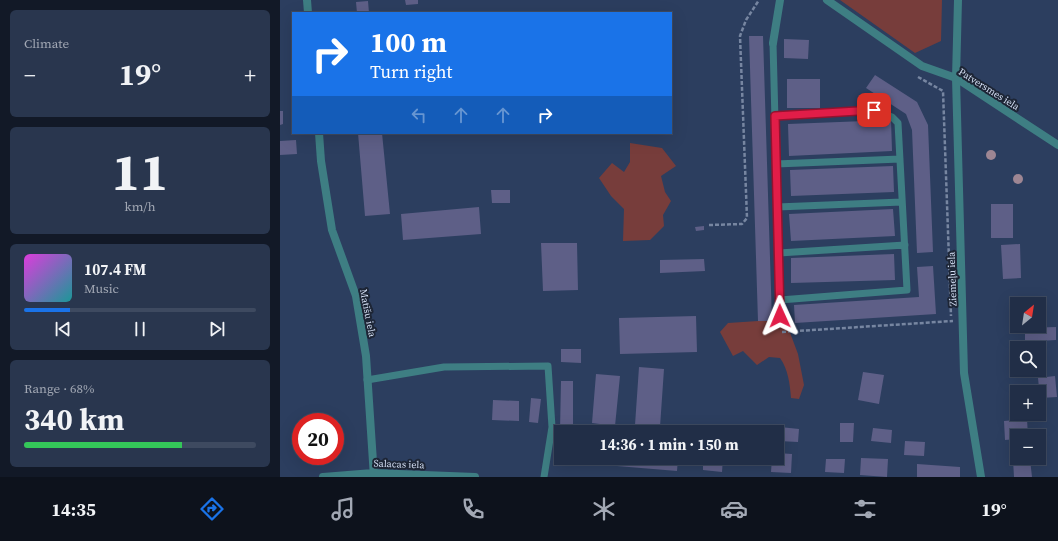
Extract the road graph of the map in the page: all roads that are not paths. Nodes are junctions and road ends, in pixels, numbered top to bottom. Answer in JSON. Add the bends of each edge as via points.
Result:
{"nodes":[{"id":1,"x":307,"y":0,"type":"edge"},
{"id":2,"x":780,"y":0,"type":"edge"},
{"id":3,"x":827,"y":0,"type":"edge"},
{"id":4,"x":958,"y":0,"type":"edge"},
{"id":5,"x":308,"y":12,"type":"edge"},
{"id":6,"x":773,"y":43,"type":"joint"},
{"id":7,"x":956,"y":78,"type":"junction"},
{"id":8,"x":775,"y":116,"type":"junction"},
{"id":9,"x":319,"y":134,"type":"edge"},
{"id":10,"x":1058,"y":145,"type":"edge"},
{"id":11,"x":900,"y":159,"type":"junction"},
{"id":12,"x":776,"y":164,"type":"junction"},
{"id":13,"x":902,"y":202,"type":"junction"},
{"id":14,"x":777,"y":207,"type":"junction"},
{"id":15,"x":905,"y":245,"type":"junction"},
{"id":16,"x":779,"y":253,"type":"junction"},
{"id":17,"x":780,"y":300,"type":"junction"},
{"id":18,"x":780,"y":316,"type":"dead end"},
{"id":19,"x":367,"y":380,"type":"junction"},
{"id":20,"x":374,"y":475,"type":"edge"},
{"id":21,"x":323,"y":477,"type":"edge"},
{"id":22,"x":475,"y":477,"type":"edge"},
{"id":23,"x":544,"y":477,"type":"edge"},
{"id":24,"x":981,"y":477,"type":"edge"}],
"edges":[{"from":1,"to":5,"type":"street"},
{"from":2,"to":6,"type":"street"},
{"from":3,"to":7,"type":"street","name":"Patversmes iela","via":[[922,66]]},
{"from":4,"to":7,"type":"street","name":"Ziemeļu iela"},
{"from":6,"to":8,"type":"lane"},
{"from":7,"to":10,"type":"street","name":"Patversmes iela"},
{"from":7,"to":24,"type":"street","name":"Ziemeļu iela","via":[[964,373]]},
{"from":8,"to":11,"type":"lane","via":[[874,110],[892,117],[898,123]]},
{"from":8,"to":12,"type":"lane"},
{"from":9,"to":19,"type":"street","name":"Matīšu iela","via":[[332,230],[356,296],[366,356]]},
{"from":11,"to":12,"type":"lane"},
{"from":11,"to":13,"type":"lane"},
{"from":12,"to":14,"type":"lane"},
{"from":13,"to":14,"type":"lane"},
{"from":13,"to":15,"type":"lane"},
{"from":14,"to":16,"type":"lane"},
{"from":15,"to":16,"type":"lane"},
{"from":15,"to":17,"type":"lane","via":[[907,290]]},
{"from":16,"to":17,"type":"lane"},
{"from":17,"to":18,"type":"lane"},
{"from":19,"to":20,"type":"street","name":"Matīšu iela"},
{"from":19,"to":23,"type":"lane","via":[[444,367],[548,366],[552,427]]},
{"from":20,"to":21,"type":"street","name":"Salacas iela"},
{"from":20,"to":22,"type":"street","name":"Salacas iela"}]}
